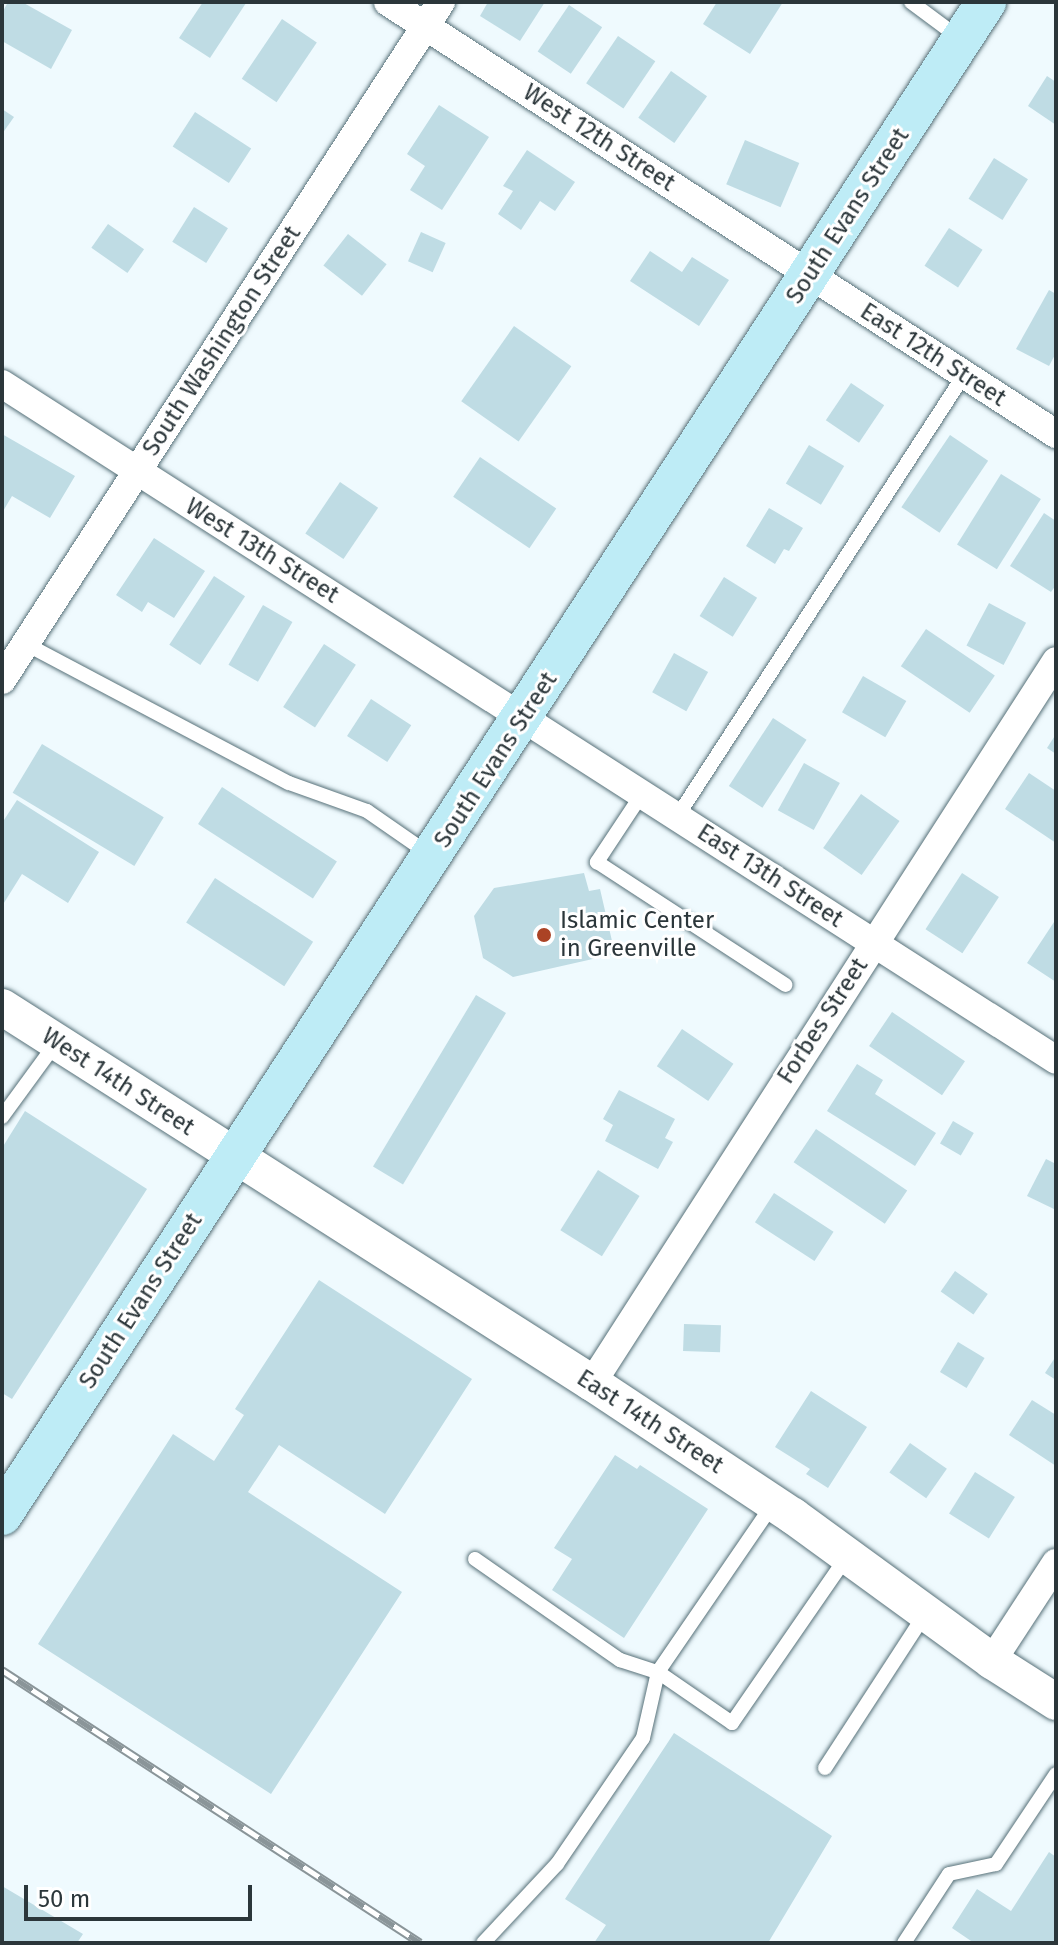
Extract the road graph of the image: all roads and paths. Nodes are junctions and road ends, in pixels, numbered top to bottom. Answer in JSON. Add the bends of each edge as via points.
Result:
{"nodes":[{"id":1,"x":388,"y":2,"type":"edge"},
{"id":2,"x":441,"y":2,"type":"edge"},
{"id":3,"x":911,"y":2,"type":"edge"},
{"id":4,"x":986,"y":2,"type":"edge"},
{"id":5,"x":425,"y":26,"type":"junction"},
{"id":6,"x":962,"y":40,"type":"junction"},
{"id":7,"x":811,"y":274,"type":"junction"},
{"id":8,"x":964,"y":375,"type":"junction"},
{"id":9,"x":2,"y":384,"type":"edge"},
{"id":10,"x":1056,"y":434,"type":"edge"},
{"id":11,"x":137,"y":472,"type":"junction"},
{"id":12,"x":26,"y":644,"type":"junction"},
{"id":13,"x":1056,"y":661,"type":"edge"},
{"id":14,"x":2,"y":680,"type":"edge"},
{"id":15,"x":524,"y":717,"type":"junction"},
{"id":16,"x":642,"y":794,"type":"junction"},
{"id":17,"x":677,"y":817,"type":"junction"},
{"id":18,"x":433,"y":857,"type":"junction"},
{"id":19,"x":874,"y":942,"type":"junction"},
{"id":20,"x":786,"y":985,"type":"dead end"},
{"id":21,"x":2,"y":1007,"type":"edge"},
{"id":22,"x":57,"y":1043,"type":"junction"},
{"id":23,"x":1056,"y":1060,"type":"edge"},
{"id":24,"x":2,"y":1117,"type":"edge"},
{"id":25,"x":234,"y":1157,"type":"junction"},
{"id":26,"x":592,"y":1383,"type":"junction"},
{"id":27,"x":773,"y":1504,"type":"junction"},
{"id":28,"x":2,"y":1515,"type":"edge"},
{"id":29,"x":847,"y":1556,"type":"junction"},
{"id":30,"x":475,"y":1559,"type":"dead end"},
{"id":31,"x":1056,"y":1563,"type":"edge"},
{"id":32,"x":926,"y":1614,"type":"junction"},
{"id":33,"x":992,"y":1661,"type":"junction"},
{"id":34,"x":658,"y":1672,"type":"junction"},
{"id":35,"x":1056,"y":1702,"type":"edge"},
{"id":36,"x":825,"y":1768,"type":"dead end"},
{"id":37,"x":1056,"y":1774,"type":"edge"},
{"id":38,"x":483,"y":1943,"type":"edge"},
{"id":39,"x":904,"y":1943,"type":"edge"}],
"edges":[{"from":1,"to":5,"type":"street","name":"West 12th Street"},
{"from":2,"to":5,"type":"street","name":"South Washington Street"},
{"from":3,"to":6,"type":"lane"},
{"from":4,"to":6,"type":"main road","name":"South Evans Street"},
{"from":5,"to":7,"type":"street","name":"West 12th Street"},
{"from":5,"to":11,"type":"street","name":"South Washington Street"},
{"from":6,"to":7,"type":"main road","name":"South Evans Street"},
{"from":7,"to":8,"type":"street","name":"East 12th Street"},
{"from":7,"to":15,"type":"main road","name":"South Evans Street"},
{"from":8,"to":10,"type":"street","name":"East 12th Street"},
{"from":8,"to":17,"type":"lane"},
{"from":9,"to":11,"type":"street","name":"West 13th Street"},
{"from":11,"to":12,"type":"street","name":"South Washington Street"},
{"from":11,"to":15,"type":"street","name":"West 13th Street"},
{"from":12,"to":14,"type":"street","name":"South Washington Street"},
{"from":12,"to":18,"type":"lane","via":[[289,783],[367,811]]},
{"from":13,"to":19,"type":"street","name":"Forbes Street"},
{"from":15,"to":16,"type":"street","name":"East 13th Street"},
{"from":15,"to":18,"type":"main road","name":"South Evans Street"},
{"from":16,"to":17,"type":"street","name":"East 13th Street"},
{"from":16,"to":20,"type":"lane","via":[[597,862]]},
{"from":17,"to":19,"type":"street","name":"East 13th Street"},
{"from":18,"to":25,"type":"main road","name":"South Evans Street"},
{"from":19,"to":23,"type":"street","name":"East 13th Street"},
{"from":19,"to":26,"type":"street","name":"Forbes Street"},
{"from":21,"to":22,"type":"street","name":"West 14th Street"},
{"from":22,"to":24,"type":"lane"},
{"from":22,"to":25,"type":"street","name":"West 14th Street"},
{"from":25,"to":26,"type":"street","name":"East 14th Street"},
{"from":25,"to":28,"type":"main road","name":"South Evans Street"},
{"from":26,"to":27,"type":"street","name":"East 14th Street"},
{"from":27,"to":29,"type":"street","name":"East 14th Street"},
{"from":27,"to":34,"type":"lane"},
{"from":29,"to":32,"type":"street","name":"East 14th Street"},
{"from":29,"to":34,"type":"lane","via":[[732,1723]]},
{"from":30,"to":34,"type":"lane","via":[[620,1660]]},
{"from":31,"to":33,"type":"street"},
{"from":32,"to":33,"type":"street","name":"East 14th Street"},
{"from":32,"to":36,"type":"lane"},
{"from":33,"to":35,"type":"street","name":"East 14th Street"},
{"from":34,"to":38,"type":"lane","via":[[643,1738],[557,1864]]},
{"from":37,"to":39,"type":"lane","via":[[996,1864],[949,1874]]}]}
